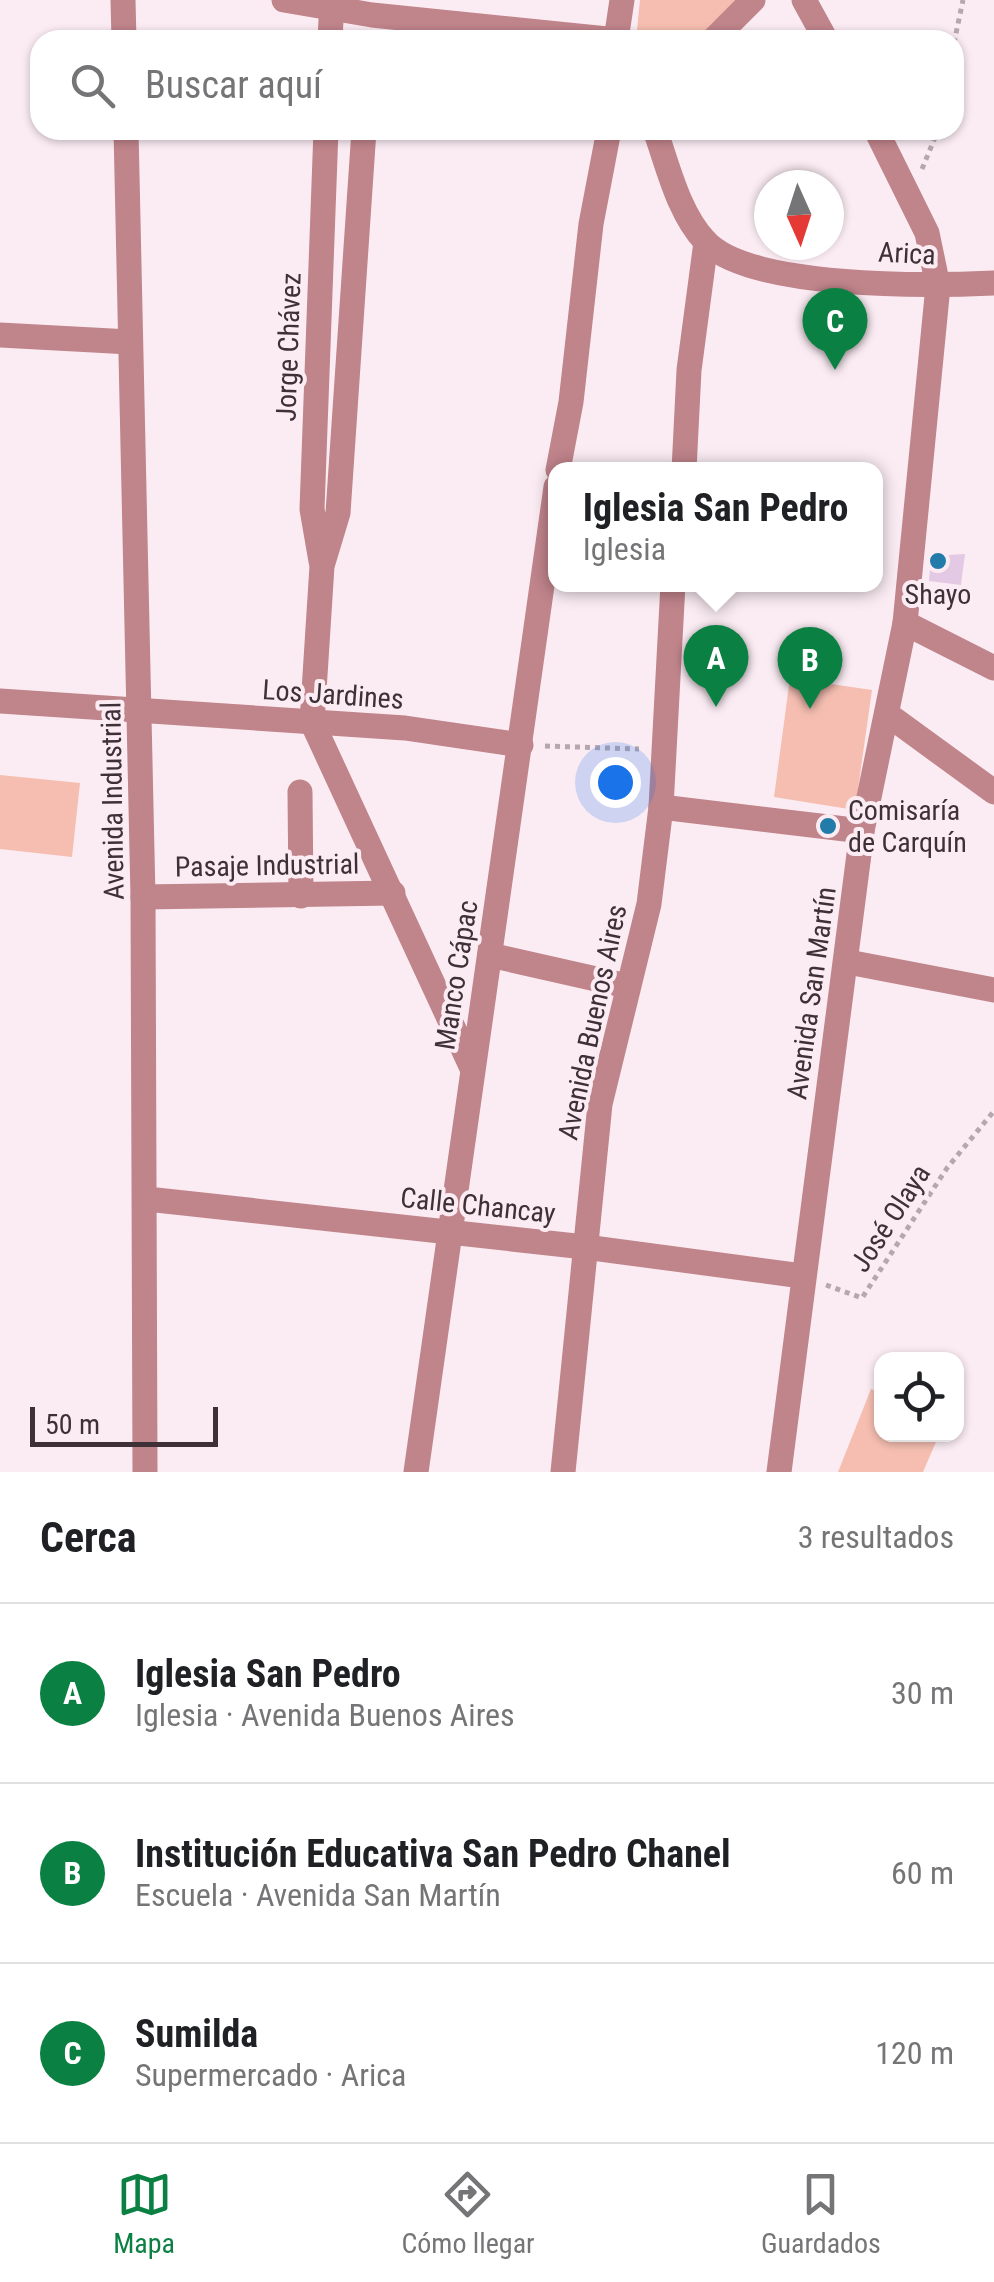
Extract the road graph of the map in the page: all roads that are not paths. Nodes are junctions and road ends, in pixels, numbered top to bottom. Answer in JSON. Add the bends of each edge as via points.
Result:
{"nodes":[{"id":1,"x":124,"y":0,"type":"edge"},
{"id":2,"x":284,"y":0,"type":"edge"},
{"id":3,"x":622,"y":0,"type":"edge"},
{"id":4,"x":752,"y":0,"type":"edge"},
{"id":5,"x":804,"y":0,"type":"edge"},
{"id":6,"x":332,"y":3,"type":"edge"},
{"id":7,"x":371,"y":28,"type":"edge"},
{"id":8,"x":124,"y":30,"type":"edge"},
{"id":9,"x":331,"y":30,"type":"edge"},
{"id":10,"x":416,"y":30,"type":"edge"},
{"id":11,"x":617,"y":30,"type":"edge"},
{"id":12,"x":723,"y":30,"type":"edge"},
{"id":13,"x":820,"y":30,"type":"edge"},
{"id":14,"x":126,"y":140,"type":"edge"},
{"id":15,"x":326,"y":140,"type":"edge"},
{"id":16,"x":363,"y":140,"type":"edge"},
{"id":17,"x":607,"y":140,"type":"edge"},
{"id":18,"x":658,"y":140,"type":"edge"},
{"id":19,"x":881,"y":140,"type":"edge"},
{"id":20,"x":706,"y":242,"type":"junction"},
{"id":21,"x":994,"y":283,"type":"edge"},
{"id":22,"x":938,"y":286,"type":"junction"},
{"id":23,"x":0,"y":335,"type":"edge"},
{"id":24,"x":130,"y":342,"type":"junction"},
{"id":25,"x":560,"y":462,"type":"edge"},
{"id":26,"x":684,"y":462,"type":"edge"},
{"id":27,"x":548,"y":548,"type":"edge"},
{"id":28,"x":322,"y":566,"type":"junction"},
{"id":29,"x":672,"y":592,"type":"edge"},
{"id":30,"x":905,"y":623,"type":"junction"},
{"id":31,"x":994,"y":668,"type":"edge"},
{"id":32,"x":0,"y":701,"type":"edge"},
{"id":33,"x":140,"y":712,"type":"junction"},
{"id":34,"x":887,"y":714,"type":"junction"},
{"id":35,"x":312,"y":722,"type":"junction"},
{"id":36,"x":522,"y":745,"type":"junction"},
{"id":37,"x":300,"y":792,"type":"dead end"},
{"id":38,"x":994,"y":792,"type":"edge"},
{"id":39,"x":661,"y":807,"type":"junction"},
{"id":40,"x":862,"y":830,"type":"junction"},
{"id":41,"x":393,"y":893,"type":"junction"},
{"id":42,"x":301,"y":896,"type":"junction"},
{"id":43,"x":143,"y":897,"type":"junction"},
{"id":44,"x":490,"y":955,"type":"junction"},
{"id":45,"x":848,"y":962,"type":"junction"},
{"id":46,"x":627,"y":986,"type":"junction"},
{"id":47,"x":994,"y":990,"type":"edge"},
{"id":48,"x":472,"y":1066,"type":"junction"},
{"id":49,"x":146,"y":1199,"type":"junction"},
{"id":50,"x":450,"y":1232,"type":"junction"},
{"id":51,"x":585,"y":1247,"type":"junction"},
{"id":52,"x":802,"y":1276,"type":"junction"},
{"id":53,"x":145,"y":1472,"type":"edge"},
{"id":54,"x":416,"y":1472,"type":"edge"},
{"id":55,"x":563,"y":1472,"type":"edge"},
{"id":56,"x":779,"y":1472,"type":"edge"}],
"edges":[{"from":1,"to":8,"type":"street"},
{"from":2,"to":6,"type":"street"},
{"from":3,"to":11,"type":"street"},
{"from":4,"to":12,"type":"street"},
{"from":5,"to":13,"type":"street"},
{"from":6,"to":7,"type":"street"},
{"from":6,"to":9,"type":"street"},
{"from":7,"to":10,"type":"street"},
{"from":14,"to":24,"type":"street","name":"Avenida Industrial"},
{"from":15,"to":28,"type":"street","name":"Jorge Chávez","via":[[312,509]]},
{"from":16,"to":28,"type":"street","via":[[338,513]]},
{"from":17,"to":25,"type":"street"},
{"from":18,"to":20,"type":"street","via":[[688,216]]},
{"from":19,"to":22,"type":"street","name":"Avenida San Martín","via":[[928,233]]},
{"from":20,"to":22,"type":"street","name":"Arica","via":[[738,266]]},
{"from":20,"to":26,"type":"street"},
{"from":21,"to":22,"type":"street","name":"Arica"},
{"from":22,"to":30,"type":"street","name":"Avenida San Martín"},
{"from":23,"to":24,"type":"street"},
{"from":24,"to":33,"type":"street","name":"Avenida Industrial"},
{"from":27,"to":36,"type":"street","name":"Manco Cápac"},
{"from":28,"to":35,"type":"street"},
{"from":29,"to":39,"type":"street","name":"Avenida Buenos Aires"},
{"from":30,"to":31,"type":"street"},
{"from":30,"to":34,"type":"street","name":"Avenida San Martín"},
{"from":32,"to":33,"type":"street","name":"Los Jardines"},
{"from":33,"to":35,"type":"street","name":"Los Jardines"},
{"from":33,"to":43,"type":"street","name":"Avenida Industrial"},
{"from":34,"to":38,"type":"street"},
{"from":34,"to":40,"type":"street","name":"Avenida San Martín"},
{"from":35,"to":36,"type":"street","name":"Los Jardines"},
{"from":35,"to":41,"type":"street"},
{"from":36,"to":44,"type":"street","name":"Manco Cápac"},
{"from":37,"to":42,"type":"street"},
{"from":39,"to":40,"type":"street"},
{"from":39,"to":46,"type":"street","name":"Avenida Buenos Aires","via":[[649,904]]},
{"from":40,"to":45,"type":"street","name":"Avenida San Martín"},
{"from":41,"to":42,"type":"street","name":"Pasaje Industrial"},
{"from":41,"to":48,"type":"street"},
{"from":42,"to":43,"type":"street","name":"Pasaje Industrial"},
{"from":43,"to":49,"type":"street","name":"Avenida Industrial"},
{"from":44,"to":46,"type":"street"},
{"from":44,"to":48,"type":"street","name":"Manco Cápac"},
{"from":45,"to":47,"type":"street"},
{"from":45,"to":52,"type":"street","name":"Avenida San Martín"},
{"from":46,"to":51,"type":"street","name":"Avenida Buenos Aires","via":[[600,1104]]},
{"from":48,"to":50,"type":"street","name":"Manco Cápac"},
{"from":49,"to":50,"type":"street","name":"Calle Chancay"},
{"from":49,"to":53,"type":"street","name":"Avenida Industrial"},
{"from":50,"to":51,"type":"street","name":"Calle Chancay"},
{"from":50,"to":54,"type":"street","name":"Manco Cápac"},
{"from":51,"to":52,"type":"street","name":"Calle Chancay"},
{"from":51,"to":55,"type":"street","name":"Avenida Buenos Aires"},
{"from":52,"to":56,"type":"street","name":"Avenida San Martín"}]}
